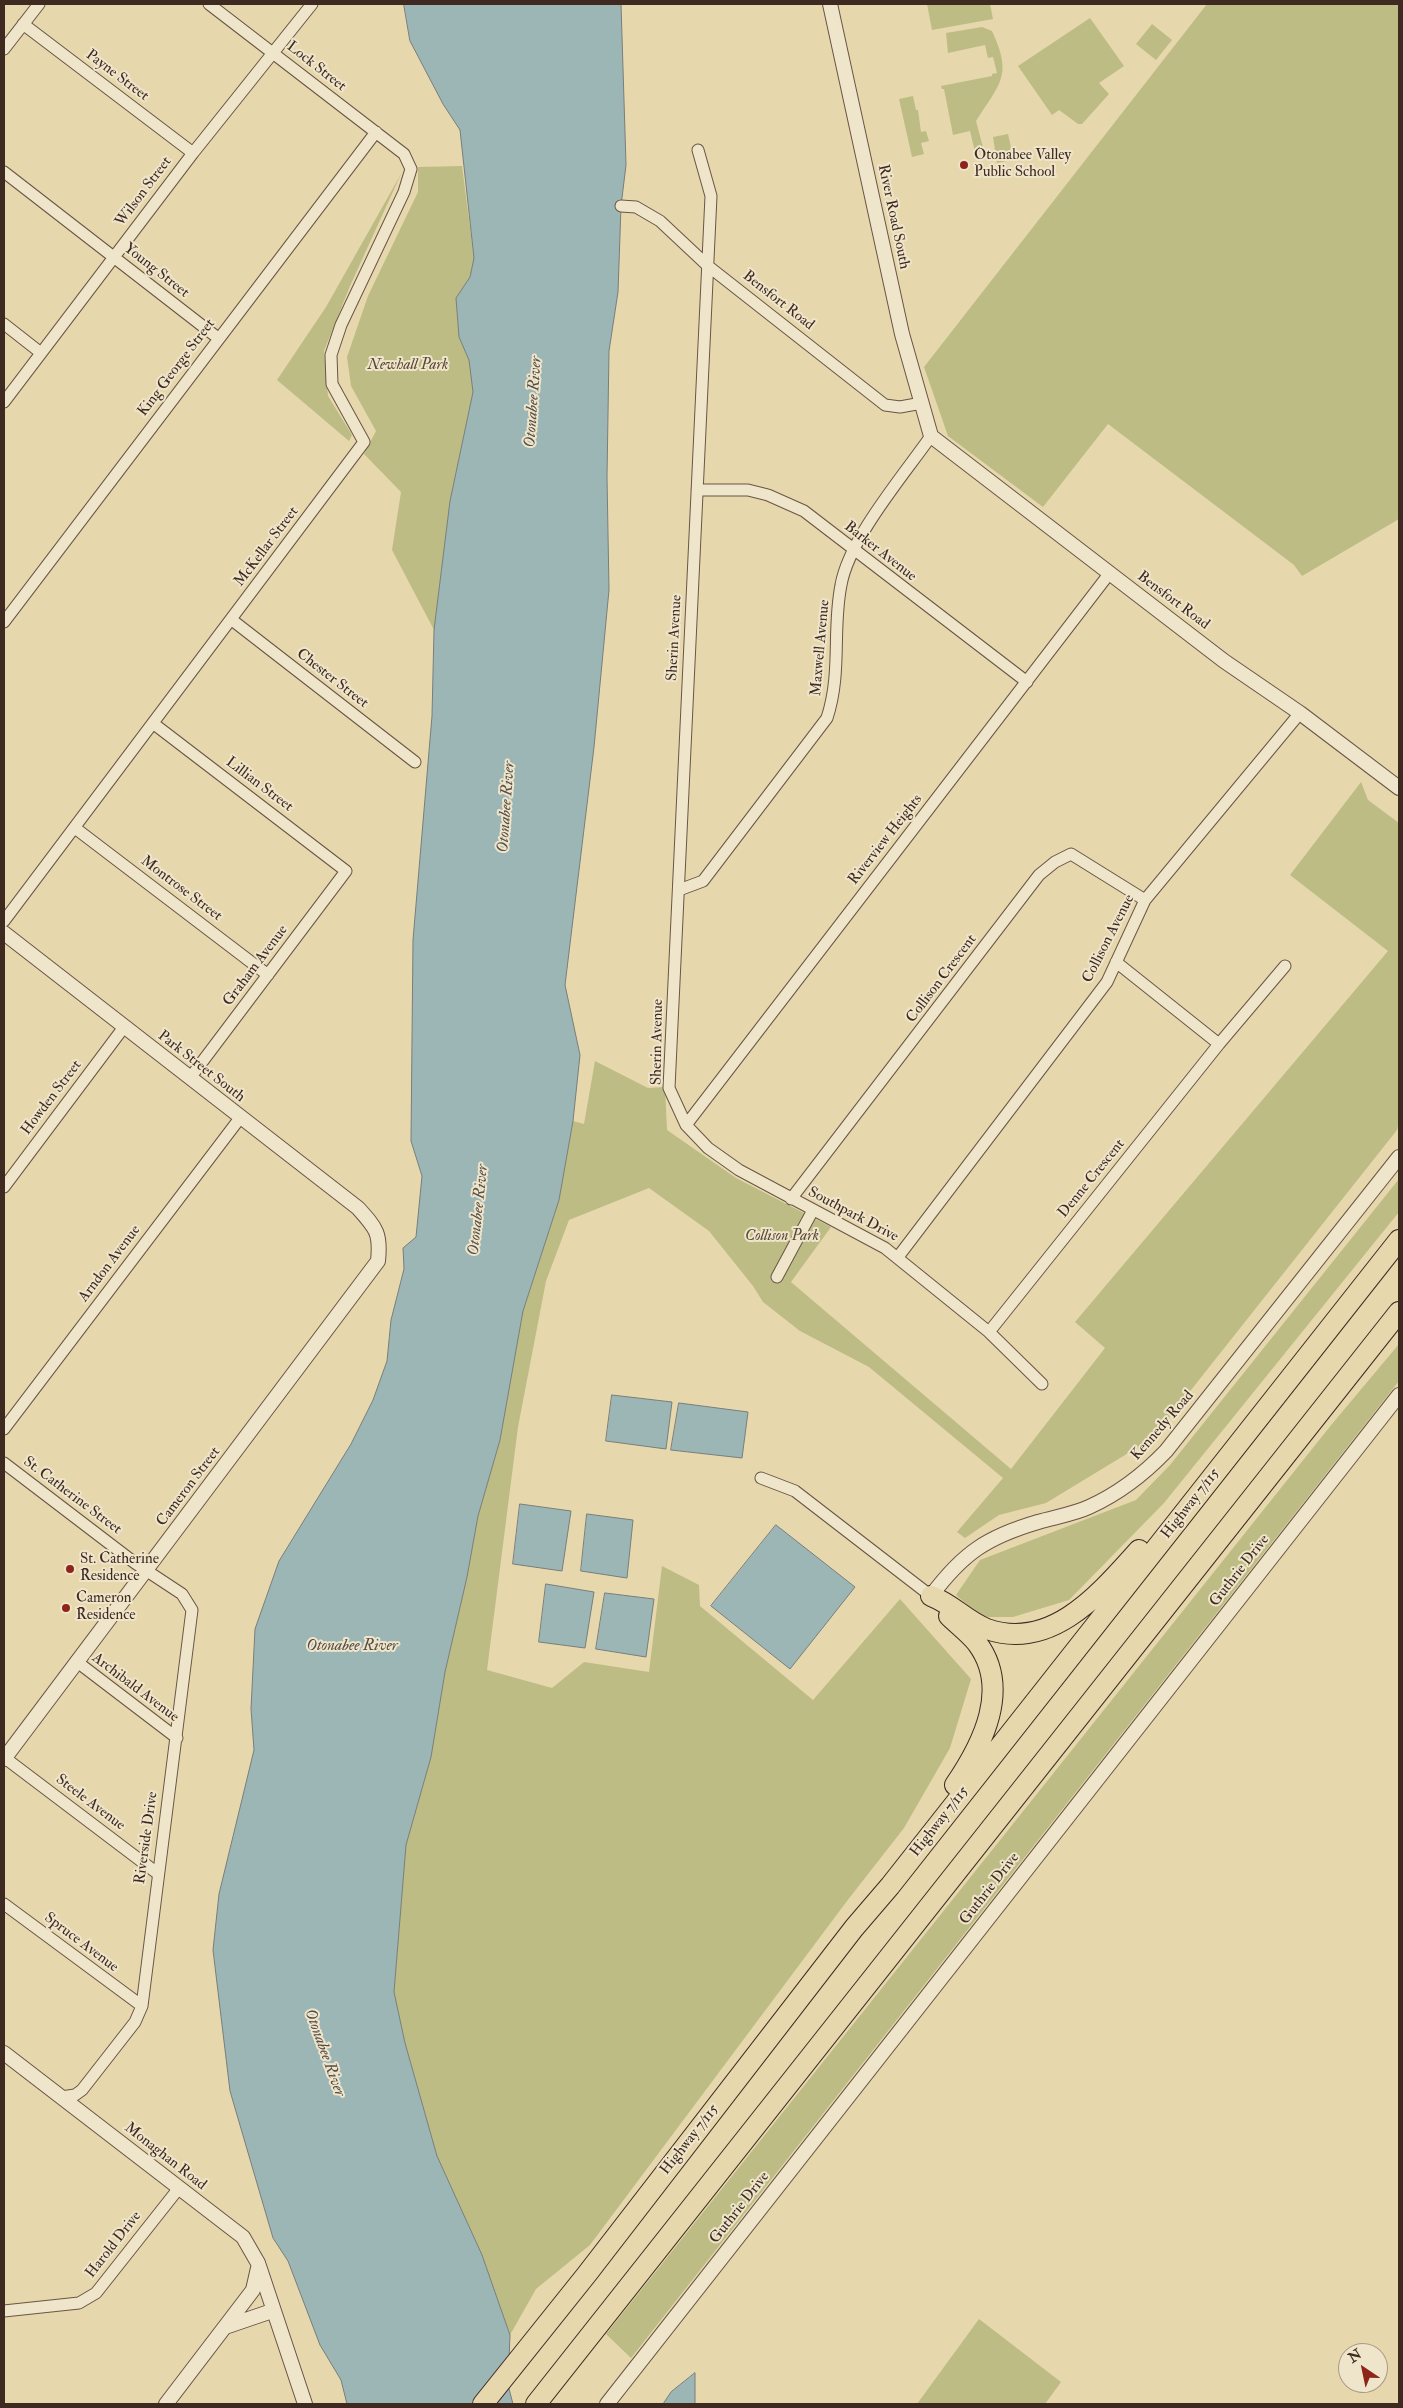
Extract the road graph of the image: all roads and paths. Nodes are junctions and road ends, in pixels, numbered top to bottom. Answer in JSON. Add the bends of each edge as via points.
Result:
{"nodes":[{"id":1,"x":38,"y":4,"type":"edge"},
{"id":2,"x":209,"y":4,"type":"edge"},
{"id":3,"x":312,"y":4,"type":"edge"},
{"id":4,"x":830,"y":4,"type":"edge"},
{"id":5,"x":23,"y":24,"type":"junction"},
{"id":6,"x":4,"y":49,"type":"edge"},
{"id":7,"x":272,"y":53,"type":"junction"},
{"id":8,"x":376,"y":132,"type":"junction"},
{"id":9,"x":698,"y":150,"type":"dead end"},
{"id":10,"x":193,"y":153,"type":"junction"},
{"id":11,"x":404,"y":154,"type":"joint"},
{"id":12,"x":4,"y":172,"type":"edge"},
{"id":13,"x":621,"y":206,"type":"dead end"},
{"id":14,"x":114,"y":257,"type":"junction"},
{"id":15,"x":708,"y":266,"type":"junction"},
{"id":16,"x":4,"y":324,"type":"edge"},
{"id":17,"x":218,"y":338,"type":"junction"},
{"id":18,"x":41,"y":353,"type":"junction"},
{"id":19,"x":4,"y":402,"type":"edge"},
{"id":20,"x":922,"y":403,"type":"junction"},
{"id":21,"x":931,"y":436,"type":"junction"},
{"id":22,"x":697,"y":490,"type":"junction"},
{"id":23,"x":852,"y":550,"type":"junction"},
{"id":24,"x":1110,"y":574,"type":"junction"},
{"id":25,"x":232,"y":620,"type":"junction"},
{"id":26,"x":4,"y":622,"type":"edge"},
{"id":27,"x":1027,"y":682,"type":"junction"},
{"id":28,"x":1300,"y":713,"type":"junction"},
{"id":29,"x":154,"y":724,"type":"junction"},
{"id":30,"x":415,"y":762,"type":"dead end"},
{"id":31,"x":1399,"y":788,"type":"edge"},
{"id":32,"x":76,"y":828,"type":"junction"},
{"id":33,"x":346,"y":871,"type":"joint"},
{"id":34,"x":678,"y":890,"type":"junction"},
{"id":35,"x":1145,"y":900,"type":"junction"},
{"id":36,"x":4,"y":921,"type":"edge"},
{"id":37,"x":4,"y":933,"type":"edge"},
{"id":38,"x":1116,"y":962,"type":"junction"},
{"id":39,"x":1285,"y":966,"type":"dead end"},
{"id":40,"x":268,"y":975,"type":"junction"},
{"id":41,"x":124,"y":1027,"type":"junction"},
{"id":42,"x":1219,"y":1044,"type":"junction"},
{"id":43,"x":190,"y":1078,"type":"junction"},
{"id":44,"x":240,"y":1118,"type":"junction"},
{"id":45,"x":686,"y":1125,"type":"junction"},
{"id":46,"x":1399,"y":1157,"type":"edge"},
{"id":47,"x":4,"y":1187,"type":"edge"},
{"id":48,"x":791,"y":1200,"type":"junction"},
{"id":49,"x":812,"y":1210,"type":"junction"},
{"id":50,"x":376,"y":1227,"type":"joint"},
{"id":51,"x":1399,"y":1240,"type":"edge"},
{"id":52,"x":898,"y":1257,"type":"junction"},
{"id":53,"x":777,"y":1277,"type":"dead end"},
{"id":54,"x":1399,"y":1312,"type":"edge"},
{"id":55,"x":989,"y":1332,"type":"junction"},
{"id":56,"x":1399,"y":1332,"type":"edge"},
{"id":57,"x":1042,"y":1384,"type":"dead end"},
{"id":58,"x":1399,"y":1395,"type":"edge"},
{"id":59,"x":1326,"y":1405,"type":"junction"},
{"id":60,"x":1267,"y":1406,"type":"junction"},
{"id":61,"x":4,"y":1428,"type":"edge"},
{"id":62,"x":4,"y":1463,"type":"edge"},
{"id":63,"x":761,"y":1478,"type":"dead end"},
{"id":64,"x":146,"y":1571,"type":"junction"},
{"id":65,"x":931,"y":1596,"type":"junction"},
{"id":66,"x":76,"y":1661,"type":"junction"},
{"id":67,"x":177,"y":1738,"type":"junction"},
{"id":68,"x":4,"y":1758,"type":"edge"},
{"id":69,"x":157,"y":1873,"type":"junction"},
{"id":70,"x":4,"y":1904,"type":"edge"},
{"id":71,"x":854,"y":1928,"type":"junction"},
{"id":72,"x":142,"y":2006,"type":"junction"},
{"id":73,"x":4,"y":2054,"type":"edge"},
{"id":74,"x":61,"y":2097,"type":"junction"},
{"id":75,"x":179,"y":2188,"type":"junction"},
{"id":76,"x":258,"y":2263,"type":"junction"},
{"id":77,"x":4,"y":2311,"type":"edge"},
{"id":78,"x":272,"y":2312,"type":"junction"},
{"id":79,"x":227,"y":2326,"type":"junction"},
{"id":80,"x":166,"y":2404,"type":"edge"},
{"id":81,"x":305,"y":2404,"type":"edge"},
{"id":82,"x":483,"y":2404,"type":"edge"},
{"id":83,"x":536,"y":2404,"type":"edge"},
{"id":84,"x":608,"y":2404,"type":"edge"}],
"edges":[{"from":1,"to":5,"type":"street"},
{"from":2,"to":7,"type":"street","name":"Lock Street"},
{"from":3,"to":7,"type":"street","name":"Wilson Street"},
{"from":4,"to":20,"type":"street","name":"River Road South","via":[[902,334]]},
{"from":5,"to":6,"type":"street"},
{"from":5,"to":10,"type":"street","name":"Payne Street"},
{"from":7,"to":8,"type":"street","name":"Lock Street"},
{"from":7,"to":10,"type":"street","name":"Wilson Street"},
{"from":8,"to":11,"type":"street","name":"Lock Street"},
{"from":8,"to":17,"type":"street","name":"King George Street"},
{"from":9,"to":15,"type":"street","name":"Sherin Avenue","via":[[711,196]]},
{"from":10,"to":14,"type":"street","name":"Wilson Street"},
{"from":11,"to":25,"type":"street","name":"McKellar Street","via":[[411,169],[404,192],[340,325],[331,354],[332,384],[364,442]]},
{"from":12,"to":14,"type":"street","name":"Young Street"},
{"from":13,"to":15,"type":"street","name":"Bensfort Road","via":[[636,207],[660,221]]},
{"from":14,"to":17,"type":"street","name":"Young Street"},
{"from":14,"to":18,"type":"street","name":"Wilson Street"},
{"from":15,"to":20,"type":"street","name":"Bensfort Road","via":[[885,405],[900,407]]},
{"from":15,"to":22,"type":"street","name":"Sherin Avenue"},
{"from":16,"to":18,"type":"street"},
{"from":17,"to":26,"type":"street","name":"King George Street"},
{"from":18,"to":19,"type":"street","name":"Wilson Street"},
{"from":20,"to":21,"type":"street","name":"River Road South"},
{"from":21,"to":23,"type":"street","name":"Maxwell Avenue"},
{"from":21,"to":24,"type":"street","name":"Bensfort Road"},
{"from":22,"to":23,"type":"street","name":"Barker Avenue","via":[[748,490],[768,495],[804,511]]},
{"from":22,"to":34,"type":"street","name":"Sherin Avenue"},
{"from":23,"to":27,"type":"street","name":"Barker Avenue"},
{"from":23,"to":34,"type":"street","name":"Maxwell Avenue","via":[[840,585],[835,694],[827,718],[703,881]]},
{"from":24,"to":27,"type":"street","name":"Riverview Heights"},
{"from":24,"to":28,"type":"street","name":"Bensfort Road","via":[[1224,661]]},
{"from":25,"to":29,"type":"street","name":"McKellar Street"},
{"from":25,"to":30,"type":"street","name":"Chester Street"},
{"from":27,"to":45,"type":"street","name":"Riverview Heights"},
{"from":28,"to":31,"type":"street","name":"Bensfort Road"},
{"from":28,"to":35,"type":"street","name":"Collison Avenue"},
{"from":29,"to":32,"type":"street","name":"McKellar Street"},
{"from":29,"to":33,"type":"street","name":"Lillian Street"},
{"from":32,"to":36,"type":"street","name":"McKellar Street"},
{"from":32,"to":40,"type":"street","name":"Montrose Street"},
{"from":33,"to":40,"type":"street","name":"Graham Avenue"},
{"from":34,"to":45,"type":"street","name":"Sherin Avenue","via":[[670,1088]]},
{"from":35,"to":38,"type":"street","name":"Collison Avenue"},
{"from":35,"to":48,"type":"street","name":"Collison Crescent","via":[[1071,854],[1039,875]]},
{"from":37,"to":41,"type":"street","name":"Park Street South"},
{"from":38,"to":42,"type":"street"},
{"from":38,"to":52,"type":"street","name":"Collison Avenue","via":[[1107,982]]},
{"from":39,"to":42,"type":"street","name":"Denne Crescent"},
{"from":40,"to":43,"type":"street","name":"Graham Avenue"},
{"from":41,"to":43,"type":"street","name":"Park Street South"},
{"from":41,"to":47,"type":"street","name":"Howden Street"},
{"from":42,"to":55,"type":"street","name":"Denne Crescent"},
{"from":43,"to":44,"type":"street","name":"Park Street South"},
{"from":44,"to":50,"type":"street","name":"Park Street South","via":[[358,1208]]},
{"from":44,"to":61,"type":"street","name":"Arndon Avenue"},
{"from":45,"to":48,"type":"street","name":"Southpark Drive","via":[[708,1148]]},
{"from":46,"to":65,"type":"street","name":"Kennedy Road","via":[[1166,1451],[1143,1474],[1087,1508],[1006,1533],[975,1549],[950,1570]]},
{"from":48,"to":49,"type":"street","name":"Southpark Drive"},
{"from":49,"to":52,"type":"street","name":"Southpark Drive"},
{"from":49,"to":53,"type":"street"},
{"from":50,"to":64,"type":"street","name":"Cameron Street","via":[[380,1242],[378,1261]]},
{"from":51,"to":60,"type":"highway","name":"Highway 7/115"},
{"from":52,"to":55,"type":"street","name":"Southpark Drive"},
{"from":54,"to":59,"type":"highway"},
{"from":55,"to":57,"type":"street","name":"Southpark Drive"},
{"from":56,"to":59,"type":"highway","via":[[1362,1375]]},
{"from":58,"to":84,"type":"street","name":"Guthrie Drive"},
{"from":59,"to":83,"type":"highway"},
{"from":60,"to":65,"type":"highway","via":[[1101,1592],[1070,1617],[1036,1631],[999,1632],[985,1628]]},
{"from":60,"to":71,"type":"highway","name":"Highway 7/115"},
{"from":62,"to":64,"type":"street","name":"St. Catherine Street"},
{"from":63,"to":65,"type":"street","via":[[795,1491]]},
{"from":64,"to":66,"type":"street","name":"Cameron Street"},
{"from":64,"to":67,"type":"street","name":"Riverside Drive","via":[[157,1575],[182,1594],[192,1610]]},
{"from":65,"to":71,"type":"highway","via":[[977,1643],[991,1670],[994,1697],[991,1714],[967,1768]]},
{"from":66,"to":67,"type":"street","name":"Archibald Avenue"},
{"from":66,"to":68,"type":"street","name":"Cameron Street"},
{"from":67,"to":69,"type":"street","name":"Riverside Drive"},
{"from":68,"to":69,"type":"street","name":"Steele Avenue"},
{"from":69,"to":72,"type":"street","name":"Riverside Drive"},
{"from":70,"to":72,"type":"street","name":"Spruce Avenue"},
{"from":71,"to":82,"type":"highway","name":"Highway 7/115"},
{"from":72,"to":74,"type":"street","name":"Riverside Drive","via":[[135,2022],[82,2090],[75,2095]]},
{"from":73,"to":74,"type":"street","name":"Monaghan Road"},
{"from":74,"to":75,"type":"street","name":"Monaghan Road"},
{"from":75,"to":76,"type":"street","name":"Monaghan Road","via":[[243,2237]]},
{"from":75,"to":77,"type":"street","name":"Harold Drive","via":[[96,2293],[79,2303]]},
{"from":76,"to":78,"type":"street","name":"Monaghan Road"},
{"from":76,"to":79,"type":"street","via":[[253,2290]]},
{"from":78,"to":79,"type":"street"},
{"from":78,"to":81,"type":"street","name":"Monaghan Road"},
{"from":79,"to":80,"type":"street"}]}
